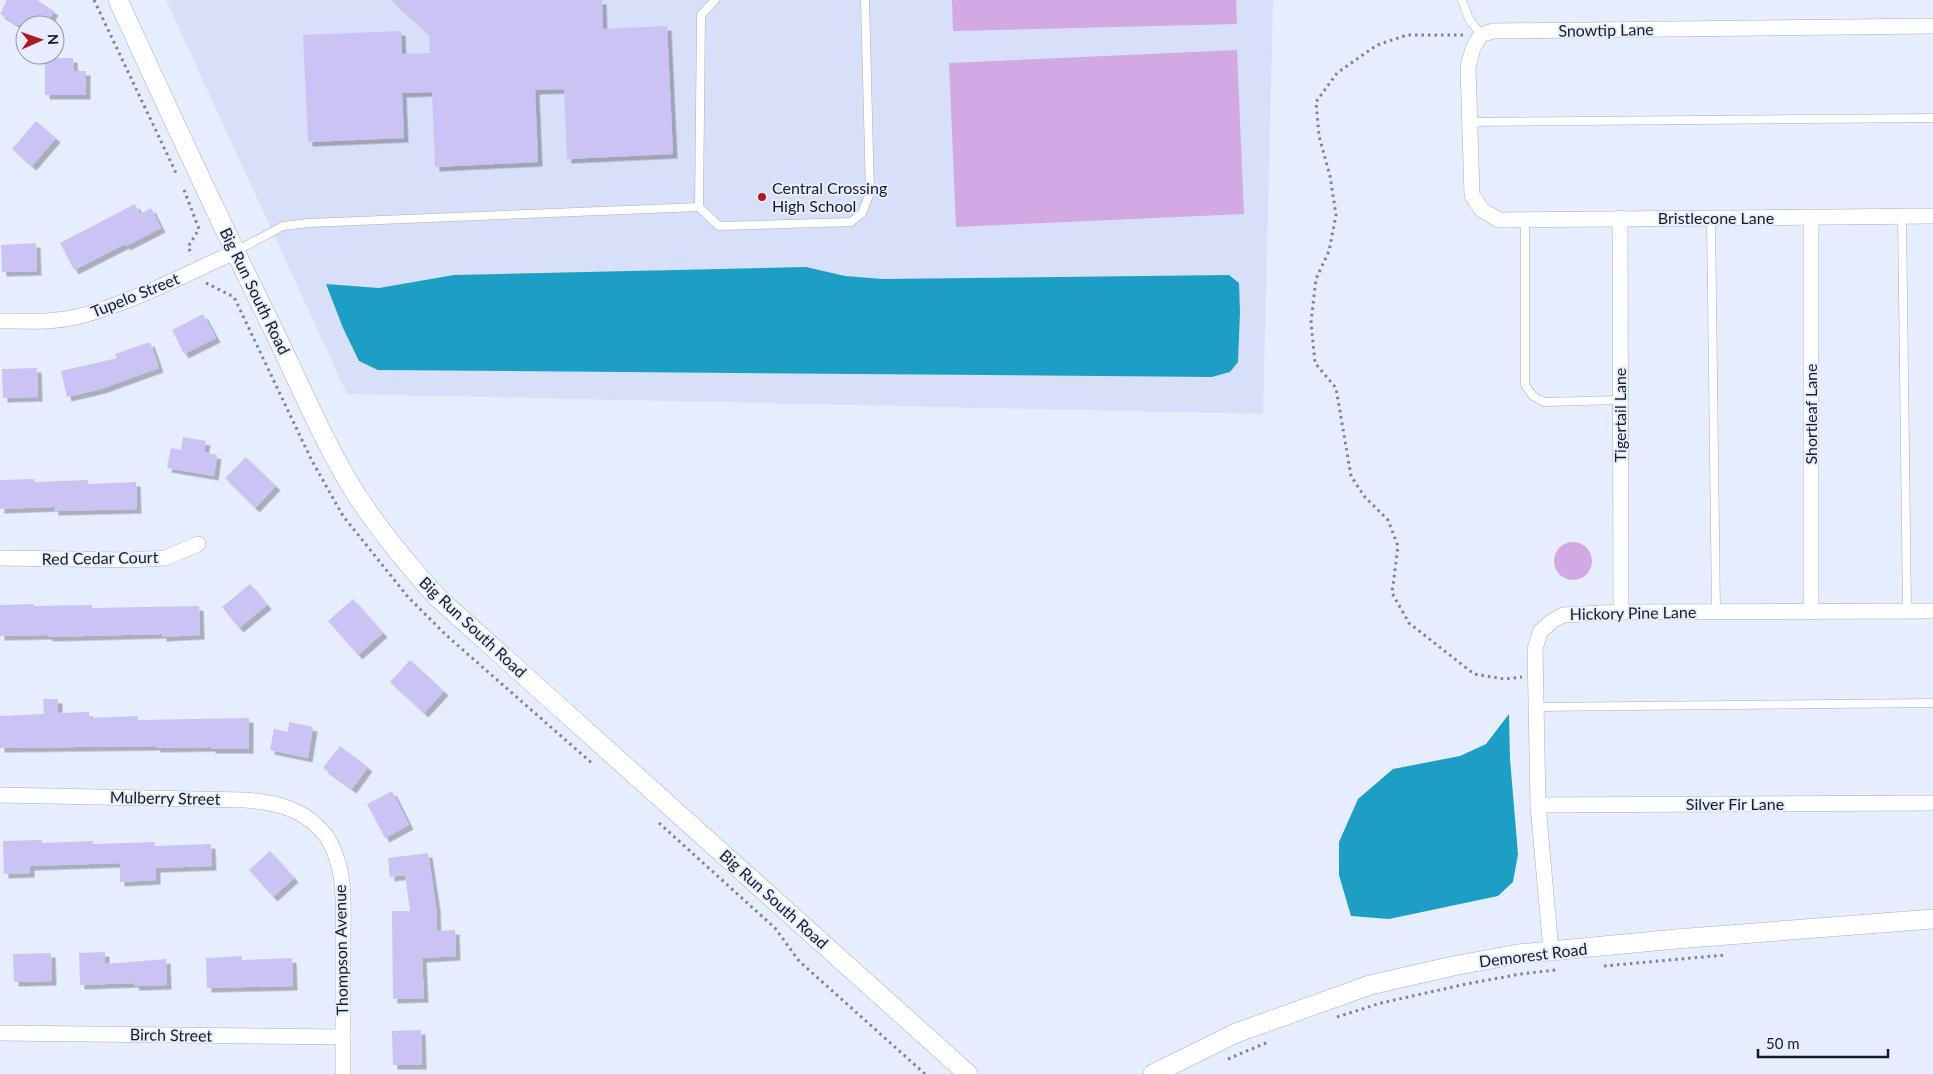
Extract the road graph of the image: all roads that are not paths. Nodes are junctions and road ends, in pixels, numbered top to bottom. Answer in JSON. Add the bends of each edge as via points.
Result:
{"nodes":[{"id":1,"x":118,"y":0,"type":"edge"},
{"id":2,"x":715,"y":0,"type":"edge"},
{"id":3,"x":865,"y":0,"type":"edge"},
{"id":4,"x":1462,"y":0,"type":"edge"},
{"id":5,"x":1933,"y":26,"type":"edge"},
{"id":6,"x":1481,"y":35,"type":"junction"},
{"id":7,"x":1933,"y":118,"type":"edge"},
{"id":8,"x":1469,"y":122,"type":"junction"},
{"id":9,"x":700,"y":207,"type":"junction"},
{"id":10,"x":1902,"y":216,"type":"junction"},
{"id":11,"x":1933,"y":216,"type":"edge"},
{"id":12,"x":1811,"y":217,"type":"junction"},
{"id":13,"x":1620,"y":218,"type":"junction"},
{"id":14,"x":1712,"y":218,"type":"junction"},
{"id":15,"x":1525,"y":219,"type":"junction"},
{"id":16,"x":235,"y":252,"type":"junction"},
{"id":17,"x":0,"y":321,"type":"edge"},
{"id":18,"x":1620,"y":400,"type":"junction"},
{"id":19,"x":198,"y":544,"type":"dead end"},
{"id":20,"x":0,"y":558,"type":"edge"},
{"id":21,"x":1907,"y":611,"type":"junction"},
{"id":22,"x":1933,"y":611,"type":"edge"},
{"id":23,"x":1621,"y":612,"type":"junction"},
{"id":24,"x":1716,"y":612,"type":"junction"},
{"id":25,"x":1811,"y":612,"type":"junction"},
{"id":26,"x":1933,"y":703,"type":"edge"},
{"id":27,"x":1536,"y":707,"type":"junction"},
{"id":28,"x":0,"y":795,"type":"edge"},
{"id":29,"x":1933,"y":803,"type":"edge"},
{"id":30,"x":1538,"y":805,"type":"junction"},
{"id":31,"x":322,"y":830,"type":"joint"},
{"id":32,"x":1933,"y":919,"type":"edge"},
{"id":33,"x":1551,"y":951,"type":"junction"},
{"id":34,"x":0,"y":1033,"type":"edge"},
{"id":35,"x":343,"y":1037,"type":"junction"},
{"id":36,"x":343,"y":1074,"type":"edge"},
{"id":37,"x":968,"y":1074,"type":"edge"},
{"id":38,"x":1153,"y":1074,"type":"edge"}],
"edges":[{"from":1,"to":16,"type":"street","name":"Big Run South Road"},
{"from":2,"to":9,"type":"lane","via":[[701,15]]},
{"from":3,"to":9,"type":"lane","via":[[870,193],[862,213],[851,222],[719,226]]},
{"from":4,"to":6,"type":"lane","via":[[1469,19]]},
{"from":5,"to":6,"type":"street","name":"Snowtip Lane","via":[[1493,31]]},
{"from":6,"to":8,"type":"street","via":[[1473,48],[1468,67]]},
{"from":7,"to":8,"type":"lane"},
{"from":8,"to":15,"type":"street","name":"Bristlecone Lane","via":[[1472,196],[1482,210],[1499,220]]},
{"from":9,"to":16,"type":"lane","via":[[308,223],[283,226]]},
{"from":10,"to":11,"type":"street","name":"Bristlecone Lane"},
{"from":10,"to":12,"type":"street","name":"Bristlecone Lane"},
{"from":10,"to":21,"type":"lane"},
{"from":12,"to":14,"type":"street","name":"Bristlecone Lane"},
{"from":12,"to":25,"type":"street","name":"Shortleaf Lane"},
{"from":13,"to":14,"type":"street","name":"Bristlecone Lane"},
{"from":13,"to":15,"type":"street","name":"Bristlecone Lane"},
{"from":13,"to":18,"type":"street","name":"Tigertail Lane"},
{"from":14,"to":24,"type":"lane"},
{"from":15,"to":18,"type":"lane","via":[[1525,385],[1533,396],[1544,402]]},
{"from":16,"to":17,"type":"street","name":"Tupelo Street","via":[[83,316]]},
{"from":16,"to":37,"type":"street","name":"Big Run South Road","via":[[334,455],[376,524],[418,576],[445,604]]},
{"from":18,"to":23,"type":"street","name":"Tigertail Lane"},
{"from":19,"to":20,"type":"street","name":"Red Cedar Court","via":[[165,558]]},
{"from":21,"to":22,"type":"street","name":"Hickory Pine Lane"},
{"from":21,"to":25,"type":"street","name":"Hickory Pine Lane"},
{"from":23,"to":24,"type":"street","name":"Hickory Pine Lane"},
{"from":23,"to":27,"type":"street","name":"Hickory Pine Lane","via":[[1563,615],[1540,632],[1536,649]]},
{"from":24,"to":25,"type":"street","name":"Hickory Pine Lane"},
{"from":26,"to":27,"type":"lane"},
{"from":27,"to":30,"type":"street","name":"Hickory Pine Lane"},
{"from":28,"to":31,"type":"street","name":"Mulberry Street","via":[[267,802],[286,806]]},
{"from":29,"to":30,"type":"street","name":"Silver Fir Lane"},
{"from":30,"to":33,"type":"street","name":"Hickory Pine Lane"},
{"from":31,"to":35,"type":"street","name":"Thompson Avenue","via":[[339,865],[343,903]]},
{"from":32,"to":33,"type":"street","name":"Demorest Road"},
{"from":33,"to":38,"type":"street","name":"Demorest Road","via":[[1518,954],[1370,985],[1236,1034]]},
{"from":34,"to":35,"type":"street","name":"Birch Street"},
{"from":35,"to":36,"type":"street","name":"Thompson Avenue"}]}
